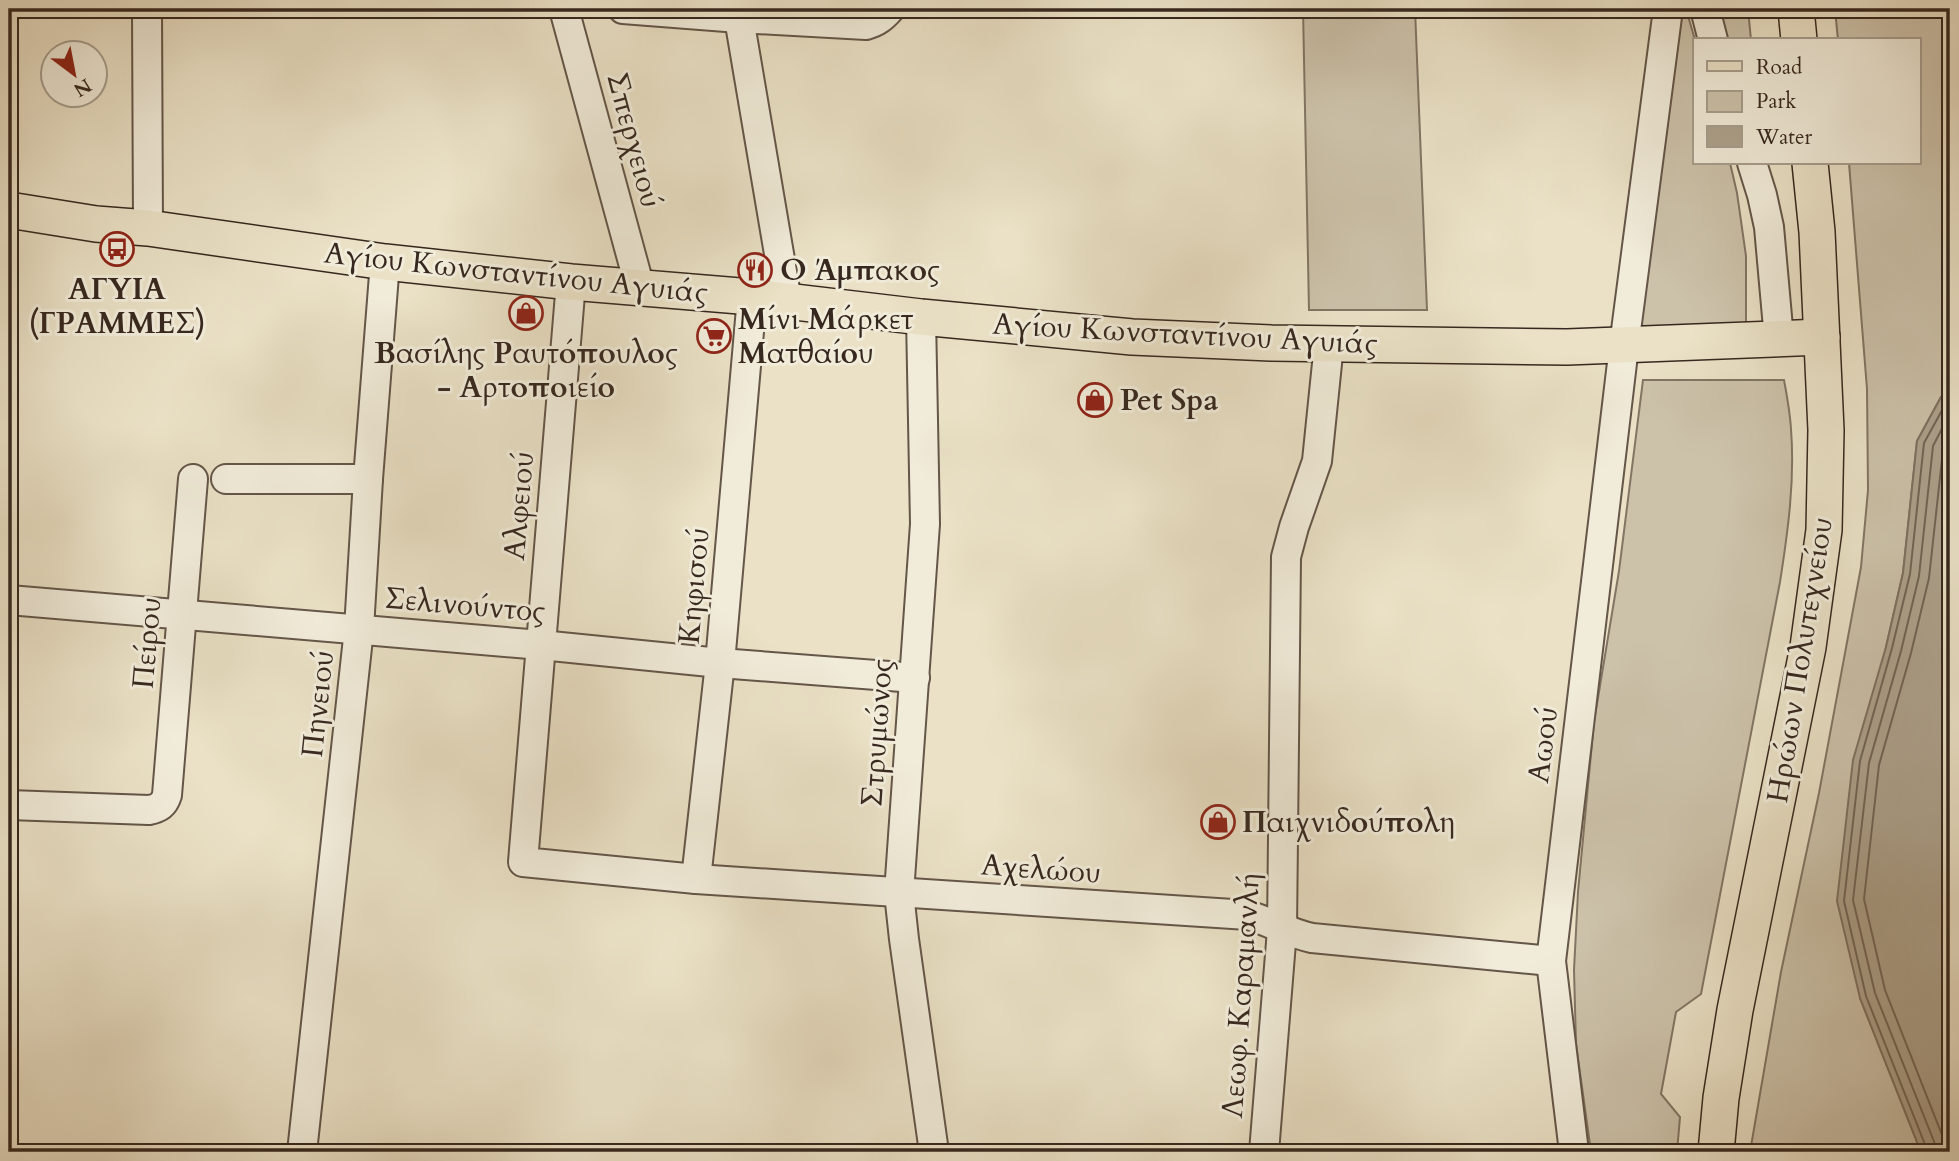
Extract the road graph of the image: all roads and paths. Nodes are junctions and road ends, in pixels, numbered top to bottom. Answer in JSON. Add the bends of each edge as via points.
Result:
{"nodes":[{"id":1,"x":147,"y":9,"type":"edge"},
{"id":2,"x":564,"y":9,"type":"edge"},
{"id":3,"x":623,"y":9,"type":"edge"},
{"id":4,"x":890,"y":9,"type":"edge"},
{"id":5,"x":1668,"y":9,"type":"edge"},
{"id":6,"x":1705,"y":9,"type":"edge"},
{"id":7,"x":1796,"y":9,"type":"edge"},
{"id":8,"x":739,"y":18,"type":"junction"},
{"id":9,"x":1712,"y":38,"type":"edge"},
{"id":10,"x":1799,"y":38,"type":"edge"},
{"id":11,"x":1752,"y":164,"type":"edge"},
{"id":12,"x":1810,"y":164,"type":"edge"},
{"id":13,"x":9,"y":210,"type":"edge"},
{"id":14,"x":148,"y":228,"type":"junction"},
{"id":15,"x":385,"y":262,"type":"junction"},
{"id":16,"x":571,"y":282,"type":"junction"},
{"id":17,"x":640,"y":288,"type":"junction"},
{"id":18,"x":752,"y":298,"type":"junction"},
{"id":19,"x":788,"y":301,"type":"junction"},
{"id":20,"x":921,"y":317,"type":"junction"},
{"id":21,"x":1822,"y":337,"type":"junction"},
{"id":22,"x":1779,"y":339,"type":"junction"},
{"id":23,"x":1329,"y":344,"type":"junction"},
{"id":24,"x":1624,"y":346,"type":"junction"},
{"id":25,"x":192,"y":479,"type":"dead end"},
{"id":26,"x":226,"y":479,"type":"dead end"},
{"id":27,"x":368,"y":479,"type":"junction"},
{"id":28,"x":9,"y":600,"type":"edge"},
{"id":29,"x":183,"y":615,"type":"junction"},
{"id":30,"x":359,"y":629,"type":"junction"},
{"id":31,"x":541,"y":645,"type":"junction"},
{"id":32,"x":720,"y":663,"type":"junction"},
{"id":33,"x":915,"y":678,"type":"junction"},
{"id":34,"x":9,"y":805,"type":"edge"},
{"id":35,"x":523,"y":862,"type":"joint"},
{"id":36,"x":696,"y":879,"type":"junction"},
{"id":37,"x":899,"y":894,"type":"junction"},
{"id":38,"x":1282,"y":930,"type":"junction"},
{"id":39,"x":1551,"y":961,"type":"junction"},
{"id":40,"x":302,"y":1152,"type":"edge"},
{"id":41,"x":934,"y":1152,"type":"edge"},
{"id":42,"x":1264,"y":1152,"type":"edge"},
{"id":43,"x":1574,"y":1152,"type":"edge"},
{"id":44,"x":1716,"y":1152,"type":"edge"}],
"edges":[{"from":1,"to":14,"type":"street"},
{"from":2,"to":17,"type":"street","name":"Σπερχειού"},
{"from":3,"to":8,"type":"street"},
{"from":4,"to":8,"type":"street","via":[[866,25]]},
{"from":5,"to":24,"type":"street","name":"Αωού"},
{"from":6,"to":9,"type":"street"},
{"from":7,"to":10,"type":"main road"},
{"from":8,"to":19,"type":"street"},
{"from":11,"to":22,"type":"street","via":[[1769,227]]},
{"from":12,"to":21,"type":"main road","name":"Ηρώων Πολυτεχνείου"},
{"from":13,"to":14,"type":"main road","name":"Αγίου Κωνσταντίνου Αγυιάς"},
{"from":14,"to":15,"type":"main road","name":"Αγίου Κωνσταντίνου Αγυιάς"},
{"from":15,"to":16,"type":"main road","name":"Αγίου Κωνσταντίνου Αγυιάς"},
{"from":15,"to":27,"type":"street","name":"Πηνειού"},
{"from":16,"to":17,"type":"main road","name":"Αγίου Κωνσταντίνου Αγυιάς"},
{"from":16,"to":31,"type":"street","name":"Αλφειού"},
{"from":17,"to":18,"type":"main road","name":"Αγίου Κωνσταντίνου Αγυιάς"},
{"from":18,"to":19,"type":"main road","name":"Αγίου Κωνσταντίνου Αγυιάς"},
{"from":18,"to":32,"type":"street","name":"Κηφισού"},
{"from":19,"to":20,"type":"main road","name":"Αγίου Κωνσταντίνου Αγυιάς"},
{"from":20,"to":23,"type":"main road","name":"Αγίου Κωνσταντίνου Αγυιάς","via":[[1132,337]]},
{"from":20,"to":33,"type":"street","name":"Στρυμώνος","via":[[925,495]]},
{"from":21,"to":22,"type":"main road","name":"Αγίου Κωνσταντίνου Αγυιάς"},
{"from":21,"to":44,"type":"main road","name":"Ηρώων Πολυτεχνείου","via":[[1826,430],[1821,566],[1735,1010]]},
{"from":22,"to":24,"type":"main road","name":"Αγίου Κωνσταντίνου Αγυιάς"},
{"from":23,"to":24,"type":"main road","name":"Αγίου Κωνσταντίνου Αγυιάς"},
{"from":23,"to":38,"type":"street","name":"Λεωφ. Καραμανλή","via":[[1317,461],[1286,557]]},
{"from":24,"to":39,"type":"street","name":"Αωού"},
{"from":25,"to":29,"type":"street","name":"Πείρου"},
{"from":26,"to":27,"type":"street"},
{"from":27,"to":30,"type":"street","name":"Πηνειού"},
{"from":28,"to":29,"type":"street","name":"Σελινούντος"},
{"from":29,"to":30,"type":"street","name":"Σελινούντος"},
{"from":29,"to":34,"type":"street","name":"Πείρου","via":[[164,802],[149,810]]},
{"from":30,"to":31,"type":"street","name":"Σελινούντος"},
{"from":30,"to":40,"type":"street","name":"Πηνειού"},
{"from":31,"to":32,"type":"street","name":"Σελινούντος"},
{"from":31,"to":35,"type":"street","name":"Αλφειού"},
{"from":32,"to":33,"type":"street","name":"Σελινούντος"},
{"from":32,"to":36,"type":"street","name":"Κηφισού"},
{"from":33,"to":37,"type":"street","name":"Στρυμώνος"},
{"from":35,"to":36,"type":"street","name":"Αχελώου"},
{"from":36,"to":37,"type":"street","name":"Αχελώου"},
{"from":37,"to":38,"type":"street","name":"Αχελώου","via":[[1248,915]]},
{"from":37,"to":41,"type":"street","name":"Στρυμώνος"},
{"from":38,"to":39,"type":"street","name":"Αχελώου","via":[[1311,938]]},
{"from":38,"to":42,"type":"street","name":"Λεωφ. Καραμανλή"},
{"from":39,"to":43,"type":"street","name":"Αωού"}]}
